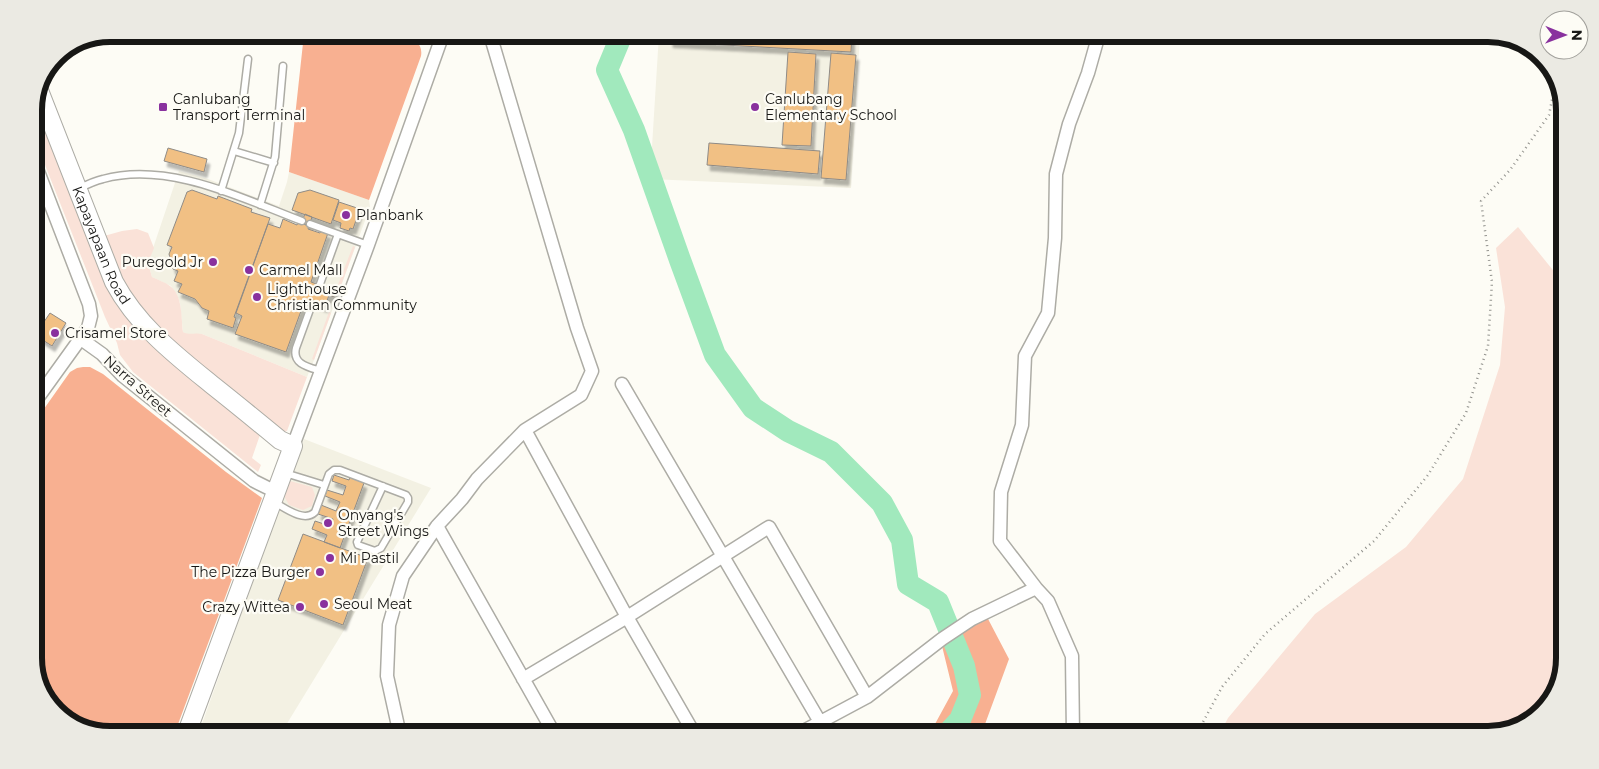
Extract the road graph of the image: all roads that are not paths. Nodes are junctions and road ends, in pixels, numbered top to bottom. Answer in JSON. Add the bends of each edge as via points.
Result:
{"nodes":[{"id":1,"x":437,"y":42,"type":"edge"},
{"id":2,"x":492,"y":42,"type":"edge"},
{"id":3,"x":1097,"y":42,"type":"edge"},
{"id":4,"x":248,"y":59,"type":"dead end"},
{"id":5,"x":283,"y":66,"type":"dead end"},
{"id":6,"x":44,"y":102,"type":"edge"},
{"id":7,"x":234,"y":151,"type":"junction"},
{"id":8,"x":274,"y":163,"type":"junction"},
{"id":9,"x":43,"y":185,"type":"edge"},
{"id":10,"x":78,"y":189,"type":"junction"},
{"id":11,"x":221,"y":191,"type":"junction"},
{"id":12,"x":260,"y":205,"type":"junction"},
{"id":13,"x":302,"y":221,"type":"dead end"},
{"id":14,"x":310,"y":224,"type":"dead end"},
{"id":15,"x":338,"y":234,"type":"junction"},
{"id":16,"x":368,"y":245,"type":"junction"},
{"id":17,"x":320,"y":284,"type":"dead end"},
{"id":18,"x":312,"y":304,"type":"dead end"},
{"id":19,"x":81,"y":339,"type":"junction"},
{"id":20,"x":320,"y":371,"type":"junction"},
{"id":21,"x":622,"y":384,"type":"dead end"},
{"id":22,"x":43,"y":391,"type":"edge"},
{"id":23,"x":525,"y":430,"type":"junction"},
{"id":24,"x":293,"y":446,"type":"junction"},
{"id":25,"x":283,"y":472,"type":"junction"},
{"id":26,"x":324,"y":485,"type":"junction"},
{"id":27,"x":383,"y":486,"type":"junction"},
{"id":28,"x":275,"y":497,"type":"junction"},
{"id":29,"x":437,"y":526,"type":"junction"},
{"id":30,"x":723,"y":556,"type":"junction"},
{"id":31,"x":1036,"y":588,"type":"junction"},
{"id":32,"x":627,"y":617,"type":"junction"},
{"id":33,"x":523,"y":680,"type":"junction"},
{"id":34,"x":867,"y":697,"type":"junction"},
{"id":35,"x":820,"y":722,"type":"junction"},
{"id":36,"x":189,"y":726,"type":"edge"},
{"id":37,"x":398,"y":726,"type":"edge"},
{"id":38,"x":550,"y":726,"type":"edge"},
{"id":39,"x":690,"y":726,"type":"edge"},
{"id":40,"x":813,"y":726,"type":"edge"},
{"id":41,"x":1072,"y":726,"type":"edge"}],
"edges":[{"from":1,"to":16,"type":"street"},
{"from":2,"to":23,"type":"street","via":[[592,371],[581,394]]},
{"from":3,"to":31,"type":"street","via":[[1056,174],[1055,238],[1048,313],[1025,356],[1022,425],[1001,492],[1000,541]]},
{"from":4,"to":7,"type":"lane"},
{"from":5,"to":8,"type":"lane"},
{"from":6,"to":10,"type":"street","name":"Kapayapaan Road"},
{"from":7,"to":8,"type":"lane"},
{"from":7,"to":11,"type":"lane"},
{"from":8,"to":12,"type":"lane"},
{"from":9,"to":19,"type":"street","via":[[89,304],[91,322]]},
{"from":10,"to":11,"type":"lane","via":[[109,177],[142,174],[181,179]]},
{"from":10,"to":24,"type":"street","name":"Kapayapaan Road","via":[[114,282],[138,318],[174,354],[280,440]]},
{"from":11,"to":12,"type":"lane"},
{"from":12,"to":13,"type":"lane"},
{"from":14,"to":15,"type":"lane"},
{"from":15,"to":16,"type":"lane"},
{"from":15,"to":17,"type":"lane"},
{"from":16,"to":20,"type":"street"},
{"from":18,"to":20,"type":"lane","via":[[295,355],[301,364]]},
{"from":19,"to":22,"type":"street"},
{"from":19,"to":28,"type":"street","name":"Narra Street"},
{"from":20,"to":24,"type":"street"},
{"from":21,"to":30,"type":"street"},
{"from":23,"to":29,"type":"street"},
{"from":23,"to":32,"type":"street"},
{"from":24,"to":25,"type":"street"},
{"from":25,"to":26,"type":"lane"},
{"from":25,"to":28,"type":"street"},
{"from":26,"to":27,"type":"lane","via":[[329,474],[337,470]]},
{"from":26,"to":28,"type":"lane","via":[[311,515],[296,514]]},
{"from":27,"to":27,"type":"lane","via":[[406,495],[408,499],[381,548],[373,551],[357,542]]},
{"from":28,"to":36,"type":"street"},
{"from":29,"to":33,"type":"street"},
{"from":29,"to":37,"type":"street","via":[[403,576],[389,625],[387,676]]},
{"from":30,"to":32,"type":"street"},
{"from":30,"to":34,"type":"street","via":[[769,527]]},
{"from":30,"to":35,"type":"street"},
{"from":31,"to":34,"type":"street","via":[[972,619]]},
{"from":31,"to":41,"type":"street","via":[[1048,601],[1072,656]]},
{"from":32,"to":33,"type":"street"},
{"from":32,"to":39,"type":"street"},
{"from":33,"to":38,"type":"street"},
{"from":34,"to":35,"type":"street"},
{"from":35,"to":40,"type":"street"}]}
